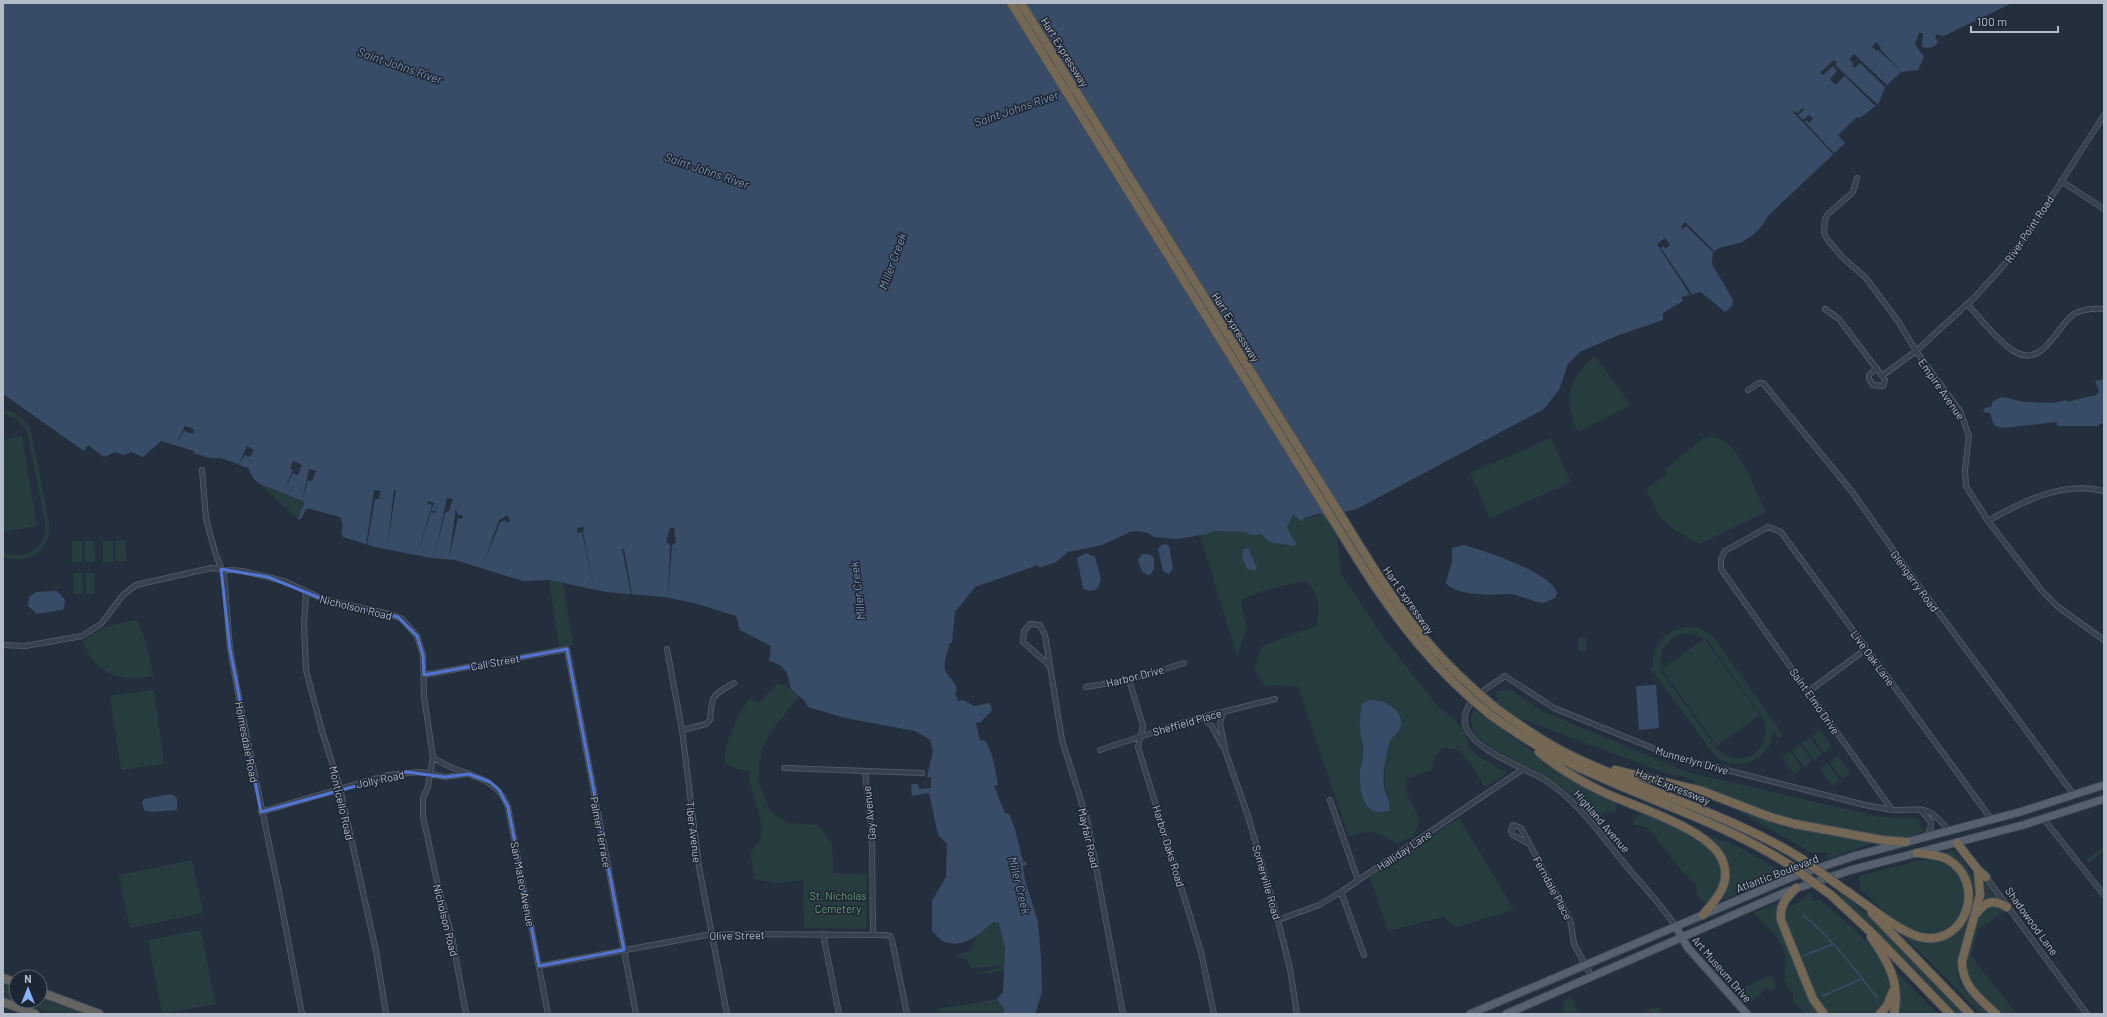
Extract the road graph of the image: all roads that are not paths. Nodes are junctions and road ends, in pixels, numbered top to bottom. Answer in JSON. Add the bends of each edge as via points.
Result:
{"nodes":[{"id":1,"x":1011,"y":3,"type":"edge"},
{"id":2,"x":1021,"y":3,"type":"edge"},
{"id":3,"x":2104,"y":115,"type":"edge"},
{"id":4,"x":1858,"y":178,"type":"dead end"},
{"id":5,"x":2061,"y":181,"type":"junction"},
{"id":6,"x":2104,"y":209,"type":"edge"},
{"id":7,"x":1967,"y":304,"type":"junction"},
{"id":8,"x":1825,"y":309,"type":"dead end"},
{"id":9,"x":2104,"y":309,"type":"edge"},
{"id":10,"x":1916,"y":351,"type":"junction"},
{"id":11,"x":1877,"y":368,"type":"junction"},
{"id":12,"x":1882,"y":376,"type":"junction"},
{"id":13,"x":1748,"y":390,"type":"dead end"},
{"id":14,"x":202,"y":470,"type":"dead end"},
{"id":15,"x":2104,"y":491,"type":"edge"},
{"id":16,"x":1988,"y":520,"type":"junction"},
{"id":17,"x":1741,"y":541,"type":"joint"},
{"id":18,"x":222,"y":569,"type":"junction"},
{"id":19,"x":306,"y":592,"type":"junction"},
{"id":20,"x":2104,"y":640,"type":"edge"},
{"id":21,"x":3,"y":645,"type":"edge"},
{"id":22,"x":567,"y":649,"type":"joint"},
{"id":23,"x":667,"y":649,"type":"dead end"},
{"id":24,"x":1866,"y":649,"type":"junction"},
{"id":25,"x":1184,"y":663,"type":"dead end"},
{"id":26,"x":1049,"y":665,"type":"junction"},
{"id":27,"x":424,"y":675,"type":"junction"},
{"id":28,"x":1505,"y":676,"type":"joint"},
{"id":29,"x":1129,"y":680,"type":"junction"},
{"id":30,"x":734,"y":683,"type":"dead end"},
{"id":31,"x":1086,"y":687,"type":"dead end"},
{"id":32,"x":1809,"y":691,"type":"junction"},
{"id":33,"x":1275,"y":699,"type":"dead end"},
{"id":34,"x":1224,"y":712,"type":"junction"},
{"id":35,"x":1494,"y":712,"type":"junction"},
{"id":36,"x":1201,"y":717,"type":"junction"},
{"id":37,"x":682,"y":730,"type":"junction"},
{"id":38,"x":1516,"y":733,"type":"junction"},
{"id":39,"x":1140,"y":736,"type":"junction"},
{"id":40,"x":1100,"y":750,"type":"dead end"},
{"id":41,"x":1226,"y":753,"type":"junction"},
{"id":42,"x":433,"y":757,"type":"junction"},
{"id":43,"x":1586,"y":762,"type":"junction"},
{"id":44,"x":784,"y":768,"type":"dead end"},
{"id":45,"x":1523,"y":769,"type":"junction"},
{"id":46,"x":865,"y":771,"type":"junction"},
{"id":47,"x":469,"y":774,"type":"junction"},
{"id":48,"x":922,"y":774,"type":"dead end"},
{"id":49,"x":430,"y":775,"type":"junction"},
{"id":50,"x":2104,"y":785,"type":"edge"},
{"id":51,"x":340,"y":788,"type":"junction"},
{"id":52,"x":2074,"y":795,"type":"junction"},
{"id":53,"x":1330,"y":800,"type":"dead end"},
{"id":54,"x":2103,"y":801,"type":"edge"},
{"id":55,"x":1892,"y":810,"type":"junction"},
{"id":56,"x":1921,"y":810,"type":"junction"},
{"id":57,"x":261,"y":812,"type":"junction"},
{"id":58,"x":2043,"y":818,"type":"junction"},
{"id":59,"x":1992,"y":820,"type":"junction"},
{"id":60,"x":1949,"y":831,"type":"junction"},
{"id":61,"x":1923,"y":838,"type":"junction"},
{"id":62,"x":1906,"y":842,"type":"junction"},
{"id":63,"x":1957,"y":843,"type":"junction"},
{"id":64,"x":1529,"y":844,"type":"dead end"},
{"id":65,"x":1917,"y":853,"type":"junction"},
{"id":66,"x":1978,"y":870,"type":"junction"},
{"id":67,"x":1986,"y":877,"type":"joint"},
{"id":68,"x":1358,"y":880,"type":"junction"},
{"id":69,"x":1796,"y":888,"type":"junction"},
{"id":70,"x":1845,"y":890,"type":"junction"},
{"id":71,"x":1342,"y":892,"type":"junction"},
{"id":72,"x":2104,"y":895,"type":"edge"},
{"id":73,"x":2007,"y":907,"type":"junction"},
{"id":74,"x":1977,"y":913,"type":"junction"},
{"id":75,"x":1852,"y":914,"type":"junction"},
{"id":76,"x":1702,"y":915,"type":"junction"},
{"id":77,"x":1278,"y":920,"type":"junction"},
{"id":78,"x":1676,"y":927,"type":"junction"},
{"id":79,"x":712,"y":934,"type":"junction"},
{"id":80,"x":823,"y":934,"type":"junction"},
{"id":81,"x":873,"y":934,"type":"junction"},
{"id":82,"x":1682,"y":937,"type":"junction"},
{"id":83,"x":624,"y":950,"type":"junction"},
{"id":84,"x":1364,"y":955,"type":"dead end"},
{"id":85,"x":539,"y":966,"type":"junction"},
{"id":86,"x":1586,"y":966,"type":"junction"},
{"id":87,"x":1592,"y":977,"type":"junction"},
{"id":88,"x":1894,"y":978,"type":"junction"},
{"id":89,"x":48,"y":995,"type":"edge"},
{"id":90,"x":3,"y":1002,"type":"edge"},
{"id":91,"x":35,"y":1014,"type":"edge"},
{"id":92,"x":99,"y":1014,"type":"edge"},
{"id":93,"x":302,"y":1014,"type":"edge"},
{"id":94,"x":386,"y":1014,"type":"edge"},
{"id":95,"x":466,"y":1014,"type":"edge"},
{"id":96,"x":548,"y":1014,"type":"edge"},
{"id":97,"x":636,"y":1014,"type":"edge"},
{"id":98,"x":727,"y":1014,"type":"edge"},
{"id":99,"x":839,"y":1014,"type":"edge"},
{"id":100,"x":907,"y":1014,"type":"edge"},
{"id":101,"x":1123,"y":1014,"type":"edge"},
{"id":102,"x":1214,"y":1014,"type":"edge"},
{"id":103,"x":1297,"y":1014,"type":"edge"},
{"id":104,"x":1470,"y":1014,"type":"edge"},
{"id":105,"x":1506,"y":1014,"type":"edge"},
{"id":106,"x":1747,"y":1014,"type":"edge"},
{"id":107,"x":1824,"y":1014,"type":"edge"},
{"id":108,"x":1880,"y":1014,"type":"edge"},
{"id":109,"x":1894,"y":1014,"type":"edge"},
{"id":110,"x":1950,"y":1014,"type":"edge"},
{"id":111,"x":1970,"y":1014,"type":"edge"},
{"id":112,"x":1996,"y":1014,"type":"edge"},
{"id":113,"x":2087,"y":1014,"type":"edge"}],
"edges":[{"from":1,"to":35,"type":"highway","name":"Hart Expressway","bridge":true,"via":[[1386,604],[1436,666]]},
{"from":2,"to":35,"type":"highway","name":"Hart Expressway","bridge":true,"via":[[1390,595],[1443,662]]},
{"from":3,"to":5,"type":"street","name":"River Point Road"},
{"from":4,"to":10,"type":"street","name":"Empire Avenue","via":[[1853,192],[1828,214],[1823,225],[1824,232],[1842,257],[1866,278],[1898,321]]},
{"from":5,"to":6,"type":"street"},
{"from":5,"to":7,"type":"street","name":"River Point Road","via":[[2015,251]]},
{"from":7,"to":9,"type":"street","via":[[2013,350],[2024,354],[2033,354],[2049,345],[2064,324],[2075,314],[2090,309]]},
{"from":7,"to":10,"type":"street","name":"River Point Road"},
{"from":8,"to":11,"type":"street","via":[[1839,319]]},
{"from":10,"to":12,"type":"street","name":"River Point Road"},
{"from":10,"to":16,"type":"street","name":"Empire Avenue","via":[[1964,420],[1968,436],[1966,486]]},
{"from":11,"to":12,"type":"street"},
{"from":11,"to":12,"type":"street","name":"River Point Road","via":[[1869,376],[1870,382],[1883,386],[1885,380]]},
{"from":13,"to":52,"type":"street","name":"Glengarry Road","via":[[1759,383],[1767,386],[1813,443]]},
{"from":14,"to":18,"type":"street","name":"Holmesdale Road","via":[[208,527]]},
{"from":15,"to":16,"type":"street","via":[[2092,488],[2048,493],[2019,503]]},
{"from":16,"to":20,"type":"street","name":"Empire Avenue","via":[[2042,592],[2056,606]]},
{"from":17,"to":24,"type":"street","name":"Live Oak Lane","via":[[1768,527],[1781,532]]},
{"from":17,"to":32,"type":"street","name":"Saint Elmo Drive","via":[[1726,551],[1721,559],[1721,569]]},
{"from":18,"to":19,"type":"street","name":"Nicholson Road","via":[[268,576]]},
{"from":18,"to":21,"type":"street","name":"Nicholson Road","via":[[211,568],[136,585],[123,595],[102,624],[82,636],[25,646]]},
{"from":18,"to":57,"type":"street","name":"Holmesdale Road","via":[[230,649]]},
{"from":19,"to":27,"type":"street","name":"Nicholson Road","via":[[326,600],[402,619],[417,636],[423,654]]},
{"from":19,"to":51,"type":"street","name":"Monticello Road","via":[[306,670]]},
{"from":22,"to":27,"type":"street","name":"Call Street"},
{"from":22,"to":83,"type":"street","name":"Palmer Terrace"},
{"from":23,"to":37,"type":"street","name":"Tiber Avenue"},
{"from":24,"to":32,"type":"street"},
{"from":24,"to":59,"type":"street","name":"Live Oak Lane"},
{"from":25,"to":29,"type":"street","name":"Harbor Drive"},
{"from":26,"to":26,"type":"street","name":"Mayfair Road","via":[[1024,642],[1024,631],[1030,624],[1037,624],[1043,629]]},
{"from":26,"to":101,"type":"street","name":"Mayfair Road","via":[[1062,740],[1088,823]]},
{"from":27,"to":42,"type":"street","name":"Nicholson Road","via":[[424,697]]},
{"from":28,"to":45,"type":"street","name":"Highland Avenue","via":[[1475,697],[1468,708],[1465,725],[1479,744]]},
{"from":28,"to":55,"type":"street","name":"Munnerlyn Drive","via":[[1554,708],[1660,751],[1717,768]]},
{"from":29,"to":31,"type":"street","name":"Harbor Drive"},
{"from":29,"to":39,"type":"street","name":"Harbor Oaks Road","via":[[1143,726]]},
{"from":30,"to":37,"type":"street","via":[[716,693],[712,700],[710,720],[706,724]]},
{"from":32,"to":55,"type":"street","name":"Saint Elmo Drive"},
{"from":33,"to":34,"type":"street","name":"Sheffield Place"},
{"from":34,"to":36,"type":"street","name":"Sheffield Place"},
{"from":34,"to":41,"type":"street","name":"Somerville Road","via":[[1220,724]]},
{"from":35,"to":38,"type":"highway","name":"Hart Expressway"},
{"from":35,"to":43,"type":"highway","name":"Hart Expressway"},
{"from":36,"to":39,"type":"street","name":"Sheffield Place"},
{"from":36,"to":41,"type":"street","name":"Somerville Road","via":[[1212,726]]},
{"from":37,"to":79,"type":"street","name":"Tiber Avenue","via":[[698,867]]},
{"from":38,"to":75,"type":"highway","name":"Hart Expressway","bridge":true,"via":[[1585,771],[1731,832],[1788,864],[1831,895]]},
{"from":38,"to":76,"type":"highway","via":[[1551,761],[1585,782],[1709,841],[1725,865],[1724,884],[1719,895]]},
{"from":39,"to":40,"type":"street","name":"Sheffield Place"},
{"from":39,"to":102,"type":"street","name":"Harbor Oaks Road","via":[[1138,747],[1201,952]]},
{"from":41,"to":77,"type":"street","name":"Somerville Road","via":[[1248,816]]},
{"from":42,"to":47,"type":"street","name":"San Mateo Avenue","via":[[451,769]]},
{"from":42,"to":49,"type":"street","name":"Nicholson Road"},
{"from":43,"to":62,"type":"highway","via":[[1702,791],[1781,821],[1882,840]]},
{"from":43,"to":70,"type":"highway","name":"Hart Expressway","bridge":true,"via":[[1735,823],[1802,859]]},
{"from":44,"to":46,"type":"street","name":"Gay Avenue"},
{"from":45,"to":68,"type":"street","name":"Halliday Lane"},
{"from":45,"to":78,"type":"street","name":"Highland Avenue","via":[[1544,780],[1574,802]]},
{"from":46,"to":48,"type":"street"},
{"from":46,"to":81,"type":"street","name":"Gay Avenue","via":[[872,838]]},
{"from":47,"to":49,"type":"street","via":[[445,778]]},
{"from":47,"to":85,"type":"street","name":"San Mateo Avenue","via":[[490,782],[499,790],[508,807]]},
{"from":49,"to":51,"type":"street","name":"Jolly Road","via":[[407,772]]},
{"from":49,"to":95,"type":"street","name":"Nicholson Road","via":[[423,798],[423,816],[452,937]]},
{"from":50,"to":52,"type":"main road","name":"Atlantic Boulevard"},
{"from":51,"to":57,"type":"street","name":"Jolly Road"},
{"from":51,"to":94,"type":"street","name":"Monticello Road","via":[[376,951]]},
{"from":52,"to":59,"type":"main road","name":"Atlantic Boulevard"},
{"from":53,"to":68,"type":"street"},
{"from":54,"to":58,"type":"main road","name":"Atlantic Boulevard"},
{"from":55,"to":56,"type":"street"},
{"from":56,"to":60,"type":"street","via":[[1935,814]]},
{"from":56,"to":61,"type":"street","via":[[1931,822],[1930,831]]},
{"from":57,"to":93,"type":"street","name":"Holmesdale Road"},
{"from":58,"to":63,"type":"main road","name":"Atlantic Boulevard"},
{"from":58,"to":72,"type":"street"},
{"from":59,"to":60,"type":"main road","name":"Atlantic Boulevard"},
{"from":60,"to":61,"type":"main road","name":"Atlantic Boulevard"},
{"from":60,"to":63,"type":"main road"},
{"from":61,"to":62,"type":"main road","name":"Atlantic Boulevard"},
{"from":62,"to":76,"type":"main road","name":"Atlantic Boulevard","via":[[1792,877]]},
{"from":63,"to":65,"type":"main road","name":"Atlantic Boulevard"},
{"from":63,"to":66,"type":"highway","name":"Shadowood Lane"},
{"from":64,"to":86,"type":"street","name":"Ferndale Place","via":[[1568,916],[1572,940]]},
{"from":65,"to":69,"type":"main road","name":"Atlantic Boulevard","via":[[1851,870]]},
{"from":65,"to":70,"type":"highway","via":[[1935,855],[1952,863],[1962,872],[1968,885],[1969,900],[1964,916],[1960,924],[1946,934],[1930,938],[1912,934]]},
{"from":66,"to":67,"type":"highway","name":"Shadowood Lane"},
{"from":66,"to":74,"type":"highway","via":[[1980,895]]},
{"from":67,"to":73,"type":"street","name":"Shadowood Lane"},
{"from":68,"to":71,"type":"street","name":"Halliday Lane"},
{"from":69,"to":82,"type":"main road","name":"Atlantic Boulevard"},
{"from":69,"to":107,"type":"highway","via":[[1781,908],[1781,920],[1813,999]]},
{"from":70,"to":111,"type":"highway","name":"Hart Expressway","via":[[1884,924]]},
{"from":71,"to":77,"type":"street","name":"Halliday Lane","via":[[1319,905]]},
{"from":71,"to":84,"type":"street"},
{"from":73,"to":74,"type":"highway","via":[[1991,902],[1981,906]]},
{"from":73,"to":113,"type":"street","name":"Shadowood Lane"},
{"from":74,"to":112,"type":"highway","via":[[1962,961],[1963,976],[1972,991]]},
{"from":75,"to":88,"type":"highway","via":[[1885,957]]},
{"from":75,"to":110,"type":"highway","name":"Hart Expressway"},
{"from":76,"to":78,"type":"main road","name":"Atlantic Boulevard"},
{"from":77,"to":103,"type":"street","name":"Somerville Road","via":[[1290,969]]},
{"from":78,"to":82,"type":"main road","name":"Highland Avenue"},
{"from":78,"to":86,"type":"main road","name":"Atlantic Boulevard"},
{"from":79,"to":80,"type":"street","name":"Olive Street"},
{"from":79,"to":83,"type":"street","name":"Olive Street"},
{"from":79,"to":98,"type":"street","name":"Tiber Avenue"},
{"from":80,"to":81,"type":"street","name":"Olive Street"},
{"from":80,"to":99,"type":"street"},
{"from":81,"to":100,"type":"street","name":"Olive Street","via":[[890,936]]},
{"from":82,"to":87,"type":"main road","name":"Atlantic Boulevard"},
{"from":82,"to":106,"type":"main road","name":"Art Museum Drive","via":[[1688,948]]},
{"from":83,"to":85,"type":"street","name":"Olive Street"},
{"from":83,"to":97,"type":"street","name":"Palmer Terrace"},
{"from":85,"to":96,"type":"street","name":"San Mateo Avenue"},
{"from":86,"to":87,"type":"street","name":"Ferndale Place"},
{"from":86,"to":104,"type":"main road","name":"Atlantic Boulevard"},
{"from":87,"to":105,"type":"main road","name":"Atlantic Boulevard"},
{"from":88,"to":108,"type":"highway","via":[[1890,999]]},
{"from":88,"to":109,"type":"highway"},
{"from":89,"to":92,"type":"highway"},
{"from":90,"to":91,"type":"highway"}]}
